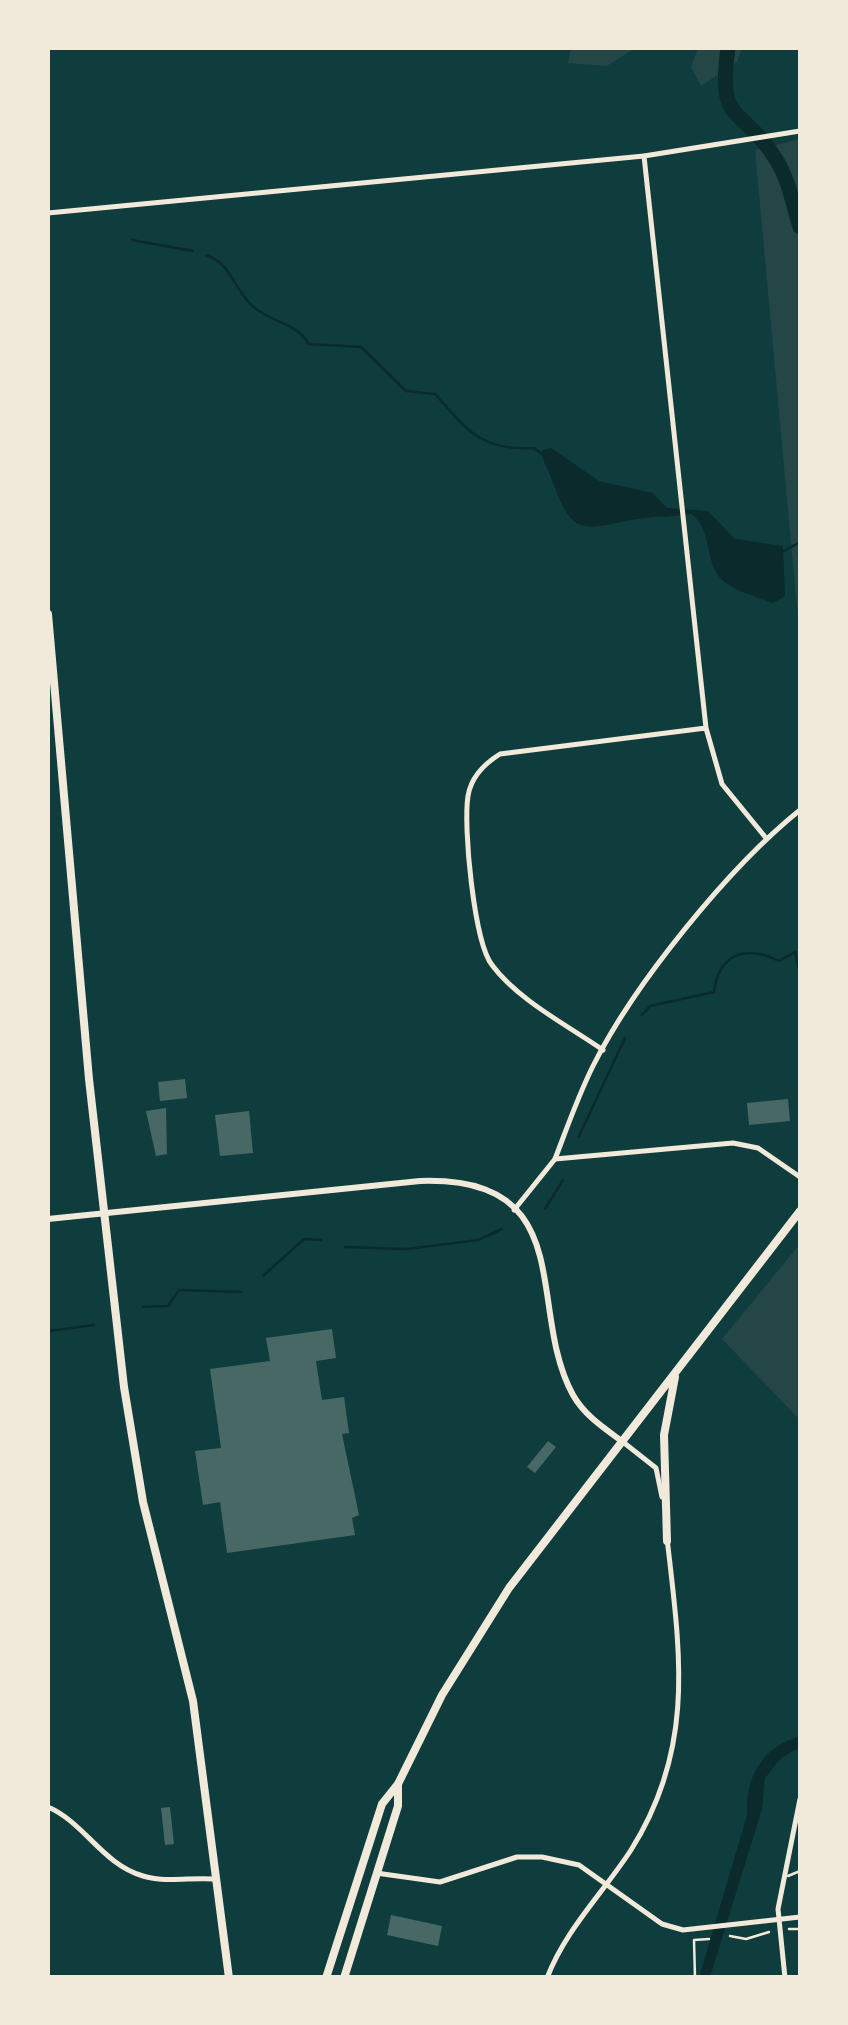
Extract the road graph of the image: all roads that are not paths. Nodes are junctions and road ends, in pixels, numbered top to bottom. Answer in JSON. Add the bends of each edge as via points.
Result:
{"nodes":[{"id":1,"x":800,"y":130,"type":"edge"},
{"id":2,"x":644,"y":156,"type":"junction"},
{"id":3,"x":48,"y":213,"type":"edge"},
{"id":4,"x":48,"y":614,"type":"edge"},
{"id":5,"x":52,"y":717,"type":"edge"},
{"id":6,"x":706,"y":728,"type":"junction"},
{"id":7,"x":800,"y":810,"type":"edge"},
{"id":8,"x":766,"y":838,"type":"junction"},
{"id":9,"x":603,"y":1050,"type":"junction"},
{"id":10,"x":556,"y":1159,"type":"junction"},
{"id":11,"x":800,"y":1177,"type":"edge"},
{"id":12,"x":514,"y":1210,"type":"junction"},
{"id":13,"x":800,"y":1211,"type":"edge"},
{"id":14,"x":104,"y":1214,"type":"junction"},
{"id":15,"x":48,"y":1219,"type":"edge"},
{"id":16,"x":676,"y":1372,"type":"junction"},
{"id":17,"x":623,"y":1442,"type":"junction"},
{"id":18,"x":667,"y":1541,"type":"junction"},
{"id":19,"x":398,"y":1784,"type":"junction"},
{"id":20,"x":800,"y":1799,"type":"edge"},
{"id":21,"x":48,"y":1807,"type":"edge"},
{"id":22,"x":800,"y":1870,"type":"edge"},
{"id":23,"x":376,"y":1874,"type":"junction"},
{"id":24,"x":785,"y":1877,"type":"junction"},
{"id":25,"x":214,"y":1879,"type":"junction"},
{"id":26,"x":607,"y":1883,"type":"junction"},
{"id":27,"x":800,"y":1917,"type":"edge"},
{"id":28,"x":778,"y":1920,"type":"junction"},
{"id":29,"x":229,"y":1978,"type":"edge"},
{"id":30,"x":326,"y":1978,"type":"edge"},
{"id":31,"x":344,"y":1978,"type":"edge"},
{"id":32,"x":547,"y":1978,"type":"edge"},
{"id":33,"x":785,"y":1978,"type":"edge"}],
"edges":[{"from":1,"to":2,"type":"street"},
{"from":2,"to":3,"type":"street"},
{"from":2,"to":6,"type":"street"},
{"from":4,"to":5,"type":"main road"},
{"from":5,"to":14,"type":"main road"},
{"from":6,"to":8,"type":"street","via":[[722,784]]},
{"from":6,"to":9,"type":"street","via":[[500,754],[484,764],[468,796],[488,960]]},
{"from":7,"to":8,"type":"street"},
{"from":8,"to":9,"type":"street","via":[[726,880]]},
{"from":9,"to":10,"type":"street"},
{"from":10,"to":11,"type":"street","via":[[734,1143],[758,1148]]},
{"from":10,"to":12,"type":"street"},
{"from":12,"to":14,"type":"main road","via":[[476,1186],[420,1180]]},
{"from":12,"to":17,"type":"main road","via":[[542,1254],[556,1344],[572,1392],[584,1412]]},
{"from":13,"to":16,"type":"main road"},
{"from":14,"to":15,"type":"main road"},
{"from":14,"to":25,"type":"main road","via":[[124,1388],[143,1502],[193,1701]]},
{"from":16,"to":17,"type":"main road"},
{"from":16,"to":18,"type":"main road","via":[[664,1420]]},
{"from":17,"to":18,"type":"street","via":[[656,1468]]},
{"from":17,"to":19,"type":"main road","via":[[470,1646]]},
{"from":18,"to":26,"type":"street","via":[[680,1723],[647,1820]]},
{"from":19,"to":23,"type":"main road","via":[[398,1806]]},
{"from":19,"to":30,"type":"main road","via":[[382,1804]]},
{"from":20,"to":24,"type":"street"},
{"from":21,"to":25,"type":"street","via":[[139,1875]]},
{"from":22,"to":24,"type":"lane"},
{"from":23,"to":26,"type":"street","via":[[440,1882],[542,1857],[579,1866]]},
{"from":23,"to":31,"type":"main road"},
{"from":24,"to":28,"type":"street"},
{"from":25,"to":29,"type":"main road"},
{"from":26,"to":28,"type":"street","via":[[662,1924],[708,1930]]},
{"from":26,"to":32,"type":"street","via":[[575,1923]]},
{"from":27,"to":28,"type":"street"},
{"from":28,"to":33,"type":"street"}]}
